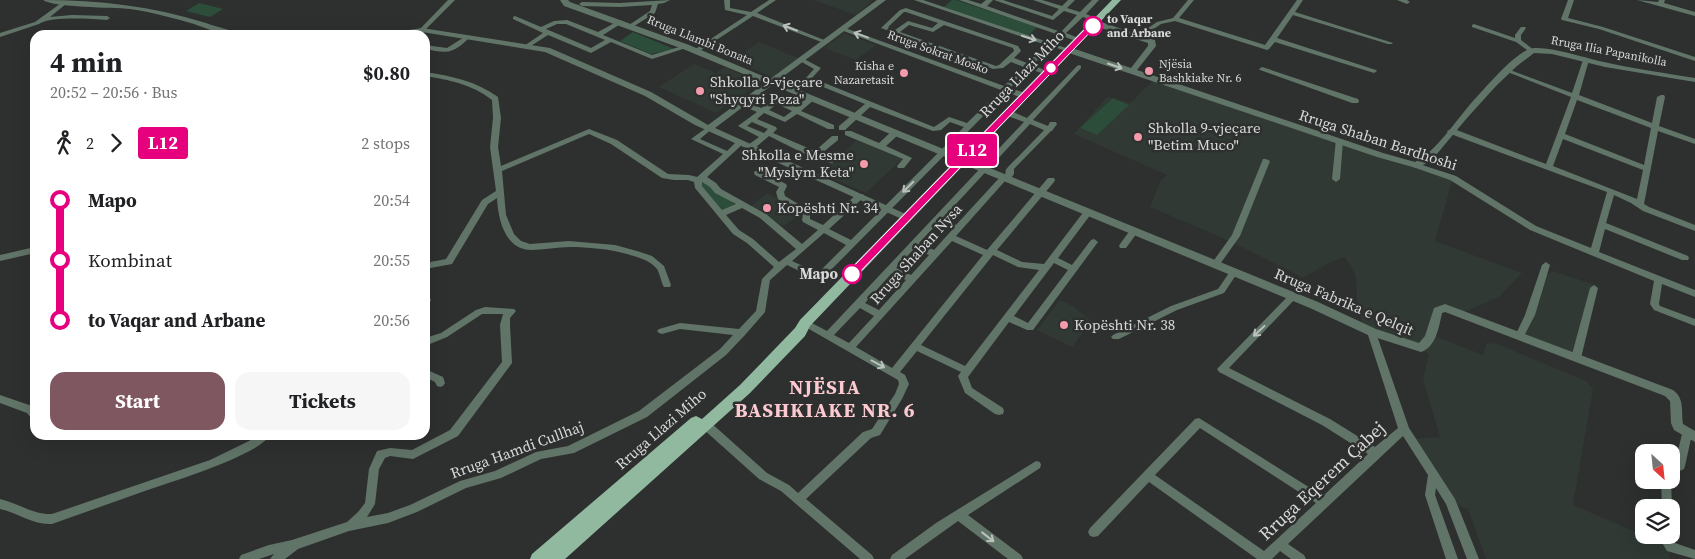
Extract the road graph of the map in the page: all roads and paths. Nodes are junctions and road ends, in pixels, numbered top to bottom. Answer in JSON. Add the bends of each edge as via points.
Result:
{"nodes":[{"id":1,"x":47,"y":0,"type":"edge"},
{"id":2,"x":452,"y":0,"type":"edge"},
{"id":3,"x":667,"y":0,"type":"edge"},
{"id":4,"x":727,"y":0,"type":"edge"},
{"id":5,"x":774,"y":0,"type":"edge"},
{"id":6,"x":882,"y":0,"type":"edge"},
{"id":7,"x":917,"y":0,"type":"edge"},
{"id":8,"x":962,"y":0,"type":"edge"},
{"id":9,"x":990,"y":0,"type":"edge"},
{"id":10,"x":997,"y":0,"type":"edge"},
{"id":11,"x":1024,"y":0,"type":"edge"},
{"id":12,"x":1036,"y":0,"type":"edge"},
{"id":13,"x":1072,"y":0,"type":"edge"},
{"id":14,"x":1096,"y":0,"type":"edge"},
{"id":15,"x":1115,"y":0,"type":"edge"},
{"id":16,"x":1191,"y":0,"type":"edge"},
{"id":17,"x":1300,"y":0,"type":"edge"},
{"id":18,"x":1400,"y":0,"type":"edge"},
{"id":19,"x":1571,"y":0,"type":"edge"},
{"id":20,"x":1640,"y":0,"type":"edge"},
{"id":21,"x":565,"y":2,"type":"edge"},
{"id":22,"x":1407,"y":2,"type":"dead end"},
{"id":23,"x":1661,"y":2,"type":"edge"},
{"id":24,"x":64,"y":3,"type":"junction"},
{"id":25,"x":655,"y":3,"type":"junction"},
{"id":26,"x":582,"y":4,"type":"dead end"},
{"id":27,"x":935,"y":6,"type":"junction"},
{"id":28,"x":1016,"y":6,"type":"junction"},
{"id":29,"x":982,"y":7,"type":"junction"},
{"id":30,"x":1063,"y":9,"type":"junction"},
{"id":31,"x":1031,"y":11,"type":"junction"},
{"id":32,"x":1291,"y":13,"type":"junction"},
{"id":33,"x":754,"y":14,"type":"junction"},
{"id":34,"x":1695,"y":14,"type":"edge"},
{"id":35,"x":924,"y":15,"type":"junction"},
{"id":36,"x":1081,"y":15,"type":"junction"},
{"id":37,"x":107,"y":18,"type":"dead end"},
{"id":38,"x":515,"y":18,"type":"dead end"},
{"id":39,"x":970,"y":18,"type":"junction"},
{"id":40,"x":1175,"y":19,"type":"junction"},
{"id":41,"x":1022,"y":20,"type":"junction"},
{"id":42,"x":39,"y":21,"type":"junction"},
{"id":43,"x":620,"y":22,"type":"junction"},
{"id":44,"x":943,"y":22,"type":"junction"},
{"id":45,"x":1097,"y":22,"type":"junction"},
{"id":46,"x":631,"y":26,"type":"junction"},
{"id":47,"x":1474,"y":26,"type":"dead end"},
{"id":48,"x":959,"y":27,"type":"junction"},
{"id":49,"x":1523,"y":28,"type":"dead end"},
{"id":50,"x":843,"y":29,"type":"junction"},
{"id":51,"x":218,"y":30,"type":"edge"},
{"id":52,"x":422,"y":30,"type":"edge"},
{"id":53,"x":1007,"y":30,"type":"junction"},
{"id":54,"x":430,"y":31,"type":"edge"},
{"id":55,"x":544,"y":31,"type":"junction"},
{"id":56,"x":894,"y":32,"type":"junction"},
{"id":57,"x":1062,"y":34,"type":"junction"},
{"id":58,"x":1145,"y":34,"type":"junction"},
{"id":59,"x":0,"y":35,"type":"edge"},
{"id":60,"x":598,"y":35,"type":"junction"},
{"id":61,"x":466,"y":38,"type":"junction"},
{"id":62,"x":1273,"y":39,"type":"junction"},
{"id":63,"x":610,"y":40,"type":"junction"},
{"id":64,"x":996,"y":40,"type":"junction"},
{"id":65,"x":1079,"y":40,"type":"junction"},
{"id":66,"x":1518,"y":41,"type":"junction"},
{"id":67,"x":0,"y":42,"type":"edge"},
{"id":68,"x":826,"y":42,"type":"junction"},
{"id":69,"x":879,"y":42,"type":"junction"},
{"id":70,"x":1390,"y":43,"type":"dead end"},
{"id":71,"x":1050,"y":44,"type":"junction"},
{"id":72,"x":526,"y":46,"type":"junction"},
{"id":73,"x":933,"y":46,"type":"junction"},
{"id":74,"x":430,"y":48,"type":"edge"},
{"id":75,"x":686,"y":48,"type":"junction"},
{"id":76,"x":1069,"y":50,"type":"junction"},
{"id":77,"x":696,"y":51,"type":"junction"},
{"id":78,"x":1532,"y":51,"type":"junction"},
{"id":79,"x":920,"y":57,"type":"junction"},
{"id":80,"x":1010,"y":59,"type":"junction"},
{"id":81,"x":1695,"y":59,"type":"edge"},
{"id":82,"x":802,"y":60,"type":"junction"},
{"id":83,"x":1586,"y":60,"type":"junction"},
{"id":84,"x":1028,"y":66,"type":"junction"},
{"id":85,"x":1080,"y":67,"type":"dead end"},
{"id":86,"x":1262,"y":69,"type":"dead end"},
{"id":87,"x":1374,"y":71,"type":"dead end"},
{"id":88,"x":1508,"y":71,"type":"junction"},
{"id":89,"x":1132,"y":72,"type":"junction"},
{"id":90,"x":1047,"y":73,"type":"junction"},
{"id":91,"x":430,"y":75,"type":"edge"},
{"id":92,"x":1695,"y":80,"type":"edge"},
{"id":93,"x":772,"y":83,"type":"junction"},
{"id":94,"x":1006,"y":89,"type":"junction"},
{"id":95,"x":1025,"y":96,"type":"junction"},
{"id":96,"x":1574,"y":97,"type":"junction"},
{"id":97,"x":1661,"y":97,"type":"dead end"},
{"id":98,"x":811,"y":99,"type":"junction"},
{"id":99,"x":1355,"y":101,"type":"dead end"},
{"id":100,"x":743,"y":103,"type":"junction"},
{"id":101,"x":870,"y":104,"type":"junction"},
{"id":102,"x":762,"y":111,"type":"junction"},
{"id":103,"x":796,"y":111,"type":"junction"},
{"id":104,"x":1008,"y":113,"type":"junction"},
{"id":105,"x":855,"y":117,"type":"junction"},
{"id":106,"x":751,"y":119,"type":"junction"},
{"id":107,"x":1029,"y":121,"type":"junction"},
{"id":108,"x":968,"y":126,"type":"junction"},
{"id":109,"x":1051,"y":126,"type":"joint"},
{"id":110,"x":831,"y":127,"type":"dead end"},
{"id":111,"x":1655,"y":127,"type":"junction"},
{"id":112,"x":709,"y":128,"type":"junction"},
{"id":113,"x":1451,"y":131,"type":"junction"},
{"id":114,"x":895,"y":133,"type":"junction"},
{"id":115,"x":766,"y":135,"type":"junction"},
{"id":116,"x":1562,"y":136,"type":"junction"},
{"id":117,"x":835,"y":138,"type":"dead end"},
{"id":118,"x":1339,"y":141,"type":"junction"},
{"id":119,"x":741,"y":142,"type":"junction"},
{"id":120,"x":1695,"y":142,"type":"edge"},
{"id":121,"x":751,"y":147,"type":"junction"},
{"id":122,"x":880,"y":147,"type":"junction"},
{"id":123,"x":942,"y":152,"type":"junction"},
{"id":124,"x":728,"y":154,"type":"junction"},
{"id":125,"x":815,"y":154,"type":"junction"},
{"id":126,"x":962,"y":160,"type":"junction"},
{"id":127,"x":1266,"y":161,"type":"dead end"},
{"id":128,"x":830,"y":162,"type":"dead end"},
{"id":129,"x":1416,"y":165,"type":"junction"},
{"id":130,"x":901,"y":166,"type":"dead end"},
{"id":131,"x":1550,"y":167,"type":"junction"},
{"id":132,"x":983,"y":169,"type":"junction"},
{"id":133,"x":498,"y":170,"type":"junction"},
{"id":134,"x":1647,"y":170,"type":"junction"},
{"id":135,"x":758,"y":173,"type":"dead end"},
{"id":136,"x":1007,"y":175,"type":"junction"},
{"id":137,"x":1336,"y":179,"type":"dead end"},
{"id":138,"x":700,"y":180,"type":"junction"},
{"id":139,"x":1051,"y":180,"type":"dead end"},
{"id":140,"x":1611,"y":191,"type":"junction"},
{"id":141,"x":499,"y":193,"type":"junction"},
{"id":142,"x":1040,"y":193,"type":"junction"},
{"id":143,"x":860,"y":196,"type":"junction"},
{"id":144,"x":1640,"y":204,"type":"junction"},
{"id":145,"x":742,"y":205,"type":"junction"},
{"id":146,"x":887,"y":208,"type":"junction"},
{"id":147,"x":1088,"y":212,"type":"junction"},
{"id":148,"x":720,"y":214,"type":"junction"},
{"id":149,"x":907,"y":218,"type":"junction"},
{"id":150,"x":936,"y":220,"type":"junction"},
{"id":151,"x":1601,"y":224,"type":"junction"},
{"id":152,"x":1695,"y":228,"type":"edge"},
{"id":153,"x":957,"y":229,"type":"junction"},
{"id":154,"x":824,"y":230,"type":"junction"},
{"id":155,"x":1134,"y":231,"type":"junction"},
{"id":156,"x":950,"y":237,"type":"junction"},
{"id":157,"x":1094,"y":242,"type":"dead end"},
{"id":158,"x":851,"y":244,"type":"junction"},
{"id":159,"x":913,"y":244,"type":"junction"},
{"id":160,"x":1123,"y":246,"type":"dead end"},
{"id":161,"x":802,"y":249,"type":"junction"},
{"id":162,"x":30,"y":251,"type":"edge"},
{"id":163,"x":990,"y":253,"type":"junction"},
{"id":164,"x":935,"y":254,"type":"junction"},
{"id":165,"x":1594,"y":254,"type":"junction"},
{"id":166,"x":0,"y":258,"type":"edge"},
{"id":167,"x":1686,"y":258,"type":"dead end"},
{"id":168,"x":1052,"y":259,"type":"junction"},
{"id":169,"x":783,"y":264,"type":"junction"},
{"id":170,"x":430,"y":265,"type":"edge"},
{"id":171,"x":1021,"y":265,"type":"junction"},
{"id":172,"x":1215,"y":265,"type":"junction"},
{"id":173,"x":1546,"y":265,"type":"dead end"},
{"id":174,"x":1046,"y":267,"type":"junction"},
{"id":175,"x":890,"y":269,"type":"junction"},
{"id":176,"x":1074,"y":269,"type":"junction"},
{"id":177,"x":1234,"y":272,"type":"junction"},
{"id":178,"x":912,"y":279,"type":"junction"},
{"id":179,"x":1658,"y":280,"type":"junction"},
{"id":180,"x":1035,"y":281,"type":"junction"},
{"id":181,"x":667,"y":285,"type":"dead end"},
{"id":182,"x":1594,"y":288,"type":"dead end"},
{"id":183,"x":1695,"y":294,"type":"edge"},
{"id":184,"x":1293,"y":296,"type":"junction"},
{"id":185,"x":858,"y":303,"type":"junction"},
{"id":186,"x":880,"y":315,"type":"junction"},
{"id":187,"x":1007,"y":317,"type":"junction"},
{"id":188,"x":805,"y":323,"type":"junction"},
{"id":189,"x":1695,"y":323,"type":"edge"},
{"id":190,"x":662,"y":331,"type":"dead end"},
{"id":191,"x":1372,"y":332,"type":"junction"},
{"id":192,"x":742,"y":333,"type":"junction"},
{"id":193,"x":828,"y":336,"type":"junction"},
{"id":194,"x":1116,"y":336,"type":"dead end"},
{"id":195,"x":1520,"y":336,"type":"junction"},
{"id":196,"x":430,"y":340,"type":"edge"},
{"id":197,"x":915,"y":346,"type":"junction"},
{"id":198,"x":849,"y":349,"type":"junction"},
{"id":199,"x":1576,"y":358,"type":"junction"},
{"id":200,"x":965,"y":370,"type":"junction"},
{"id":201,"x":894,"y":373,"type":"junction"},
{"id":202,"x":430,"y":375,"type":"edge"},
{"id":203,"x":430,"y":382,"type":"edge"},
{"id":204,"x":0,"y":399,"type":"edge"},
{"id":205,"x":30,"y":410,"type":"edge"},
{"id":206,"x":999,"y":411,"type":"dead end"},
{"id":207,"x":706,"y":425,"type":"junction"},
{"id":208,"x":1404,"y":429,"type":"junction"},
{"id":209,"x":1691,"y":436,"type":"edge"},
{"id":210,"x":258,"y":440,"type":"edge"},
{"id":211,"x":1376,"y":453,"type":"junction"},
{"id":212,"x":1036,"y":465,"type":"dead end"},
{"id":213,"x":1680,"y":466,"type":"edge"},
{"id":214,"x":1433,"y":474,"type":"junction"},
{"id":215,"x":1148,"y":475,"type":"junction"},
{"id":216,"x":799,"y":499,"type":"junction"},
{"id":217,"x":1324,"y":503,"type":"junction"},
{"id":218,"x":0,"y":504,"type":"edge"},
{"id":219,"x":959,"y":515,"type":"junction"},
{"id":220,"x":349,"y":526,"type":"junction"},
{"id":221,"x":1094,"y":532,"type":"dead end"},
{"id":222,"x":1280,"y":544,"type":"junction"},
{"id":223,"x":1669,"y":544,"type":"edge"},
{"id":224,"x":294,"y":545,"type":"junction"},
{"id":225,"x":1695,"y":555,"type":"edge"},
{"id":226,"x":1264,"y":558,"type":"edge"},
{"id":227,"x":245,"y":559,"type":"edge"},
{"id":228,"x":276,"y":559,"type":"edge"},
{"id":229,"x":538,"y":559,"type":"edge"},
{"id":230,"x":553,"y":559,"type":"edge"},
{"id":231,"x":868,"y":559,"type":"edge"},
{"id":232,"x":896,"y":559,"type":"edge"},
{"id":233,"x":1017,"y":559,"type":"edge"},
{"id":234,"x":1300,"y":559,"type":"edge"},
{"id":235,"x":1452,"y":559,"type":"edge"},
{"id":236,"x":1473,"y":559,"type":"edge"}],
"edges":[{"from":1,"to":24,"type":"street"},
{"from":2,"to":52,"type":"street"},
{"from":3,"to":25,"type":"street"},
{"from":4,"to":33,"type":"street","via":[[727,9]]},
{"from":5,"to":33,"type":"street"},
{"from":6,"to":50,"type":"street"},
{"from":7,"to":27,"type":"street"},
{"from":8,"to":29,"type":"street"},
{"from":9,"to":29,"type":"street"},
{"from":10,"to":28,"type":"street"},
{"from":11,"to":28,"type":"street"},
{"from":12,"to":30,"type":"street"},
{"from":13,"to":30,"type":"street"},
{"from":14,"to":36,"type":"street"},
{"from":15,"to":45,"type":"main road","name":"Rruga Llazi Miho"},
{"from":16,"to":40,"type":"street"},
{"from":17,"to":32,"type":"street"},
{"from":18,"to":22,"type":"street"},
{"from":19,"to":81,"type":"street","via":[[1564,19]]},
{"from":20,"to":23,"type":"street"},
{"from":21,"to":43,"type":"street","name":"Rruga Llambi Bonata"},
{"from":23,"to":34,"type":"street"},
{"from":24,"to":42,"type":"street"},
{"from":24,"to":51,"type":"street","via":[[149,10]]},
{"from":25,"to":26,"type":"street"},
{"from":25,"to":46,"type":"street","via":[[653,12]]},
{"from":27,"to":35,"type":"street"},
{"from":27,"to":39,"type":"street"},
{"from":28,"to":31,"type":"street"},
{"from":29,"to":41,"type":"street"},
{"from":30,"to":31,"type":"street","via":[[1053,18]]},
{"from":30,"to":36,"type":"street"},
{"from":31,"to":41,"type":"street"},
{"from":32,"to":62,"type":"street"},
{"from":32,"to":70,"type":"street"},
{"from":68,"to":33,"type":"street","one_way":true},
{"from":33,"to":77,"type":"street"},
{"from":35,"to":44,"type":"street"},
{"from":35,"to":56,"type":"street","via":[[903,10],[883,26]]},
{"from":36,"to":45,"type":"street"},
{"from":36,"to":57,"type":"street"},
{"from":37,"to":42,"type":"street"},
{"from":38,"to":55,"type":"street"},
{"from":39,"to":48,"type":"street"},
{"from":39,"to":53,"type":"street"},
{"from":40,"to":58,"type":"street","via":[[1159,23]]},
{"from":40,"to":62,"type":"street","via":[[1268,48]]},
{"from":41,"to":57,"type":"street"},
{"from":42,"to":59,"type":"street"},
{"from":42,"to":67,"type":"street"},
{"from":43,"to":46,"type":"street","name":"Rruga Llambi Bonata"},
{"from":43,"to":60,"type":"street"},
{"from":44,"to":48,"type":"street"},
{"from":44,"to":56,"type":"street","via":[[932,30],[908,23]]},
{"from":45,"to":58,"type":"street"},
{"from":45,"to":65,"type":"main road","name":"Rruga Llazi Miho"},
{"from":46,"to":75,"type":"street","name":"Rruga Llambi Bonata"},
{"from":47,"to":66,"type":"street"},
{"from":48,"to":64,"type":"street"},
{"from":49,"to":66,"type":"street"},
{"from":50,"to":68,"type":"street"},
{"from":69,"to":50,"type":"street","name":"Rruga Sokrat Mosko","one_way":true},
{"from":53,"to":64,"type":"street"},
{"from":53,"to":71,"type":"street","one_way":true},
{"from":54,"to":61,"type":"street"},
{"from":55,"to":60,"type":"street","via":[[562,21]]},
{"from":55,"to":63,"type":"street","via":[[591,51]]},
{"from":55,"to":72,"type":"street"},
{"from":56,"to":69,"type":"street"},
{"from":56,"to":73,"type":"street"},
{"from":57,"to":65,"type":"street"},
{"from":58,"to":89,"type":"street","via":[[1152,44]]},
{"from":60,"to":63,"type":"street"},
{"from":61,"to":72,"type":"street"},
{"from":61,"to":74,"type":"street","via":[[450,51]]},
{"from":62,"to":87,"type":"street"},
{"from":63,"to":75,"type":"street","via":[[652,58]]},
{"from":64,"to":80,"type":"street","via":[[1018,49]]},
{"from":65,"to":76,"type":"main road","name":"Rruga Llazi Miho"},
{"from":66,"to":78,"type":"street"},
{"from":68,"to":82,"type":"street"},
{"from":69,"to":79,"type":"street","name":"Rruga Sokrat Mosko"},
{"from":71,"to":76,"type":"street"},
{"from":71,"to":84,"type":"street"},
{"from":72,"to":112,"type":"street","via":[[554,53],[648,94]]},
{"from":73,"to":79,"type":"street"},
{"from":73,"to":80,"type":"street","via":[[995,68]]},
{"from":75,"to":77,"type":"street","name":"Rruga Llambi Bonata"},
{"from":76,"to":89,"type":"street","name":"Rruga Shaban Bardhoshi","one_way":true},
{"from":76,"to":90,"type":"main road","name":"Rruga Llazi Miho"},
{"from":77,"to":93,"type":"street","name":"Rruga Llambi Bonata"},
{"from":78,"to":83,"type":"street","name":"Rruga Ilia Papanikolla"},
{"from":78,"to":88,"type":"street","name":"Rruga Ilia Papanikolla"},
{"from":79,"to":94,"type":"street","name":"Rruga Sokrat Mosko"},
{"from":80,"to":84,"type":"street"},
{"from":82,"to":93,"type":"street"},
{"from":82,"to":101,"type":"street","via":[[818,68],[807,78]]},
{"from":83,"to":92,"type":"street","name":"Rruga Ilia Papanikolla"},
{"from":83,"to":96,"type":"street"},
{"from":84,"to":90,"type":"street"},
{"from":84,"to":94,"type":"street"},
{"from":85,"to":107,"type":"street"},
{"from":86,"to":99,"type":"street"},
{"from":88,"to":96,"type":"street"},
{"from":88,"to":113,"type":"street","name":"Rruga Ilia Papanikolla"},
{"from":89,"to":118,"type":"street","name":"Rruga Shaban Bardhoshi"},
{"from":90,"to":95,"type":"main road","name":"Rruga Llazi Miho"},
{"from":91,"to":133,"type":"street","via":[[454,79],[495,99],[494,148]]},
{"from":93,"to":98,"type":"street","name":"Rruga Llambi Bonata"},
{"from":93,"to":100,"type":"street"},
{"from":94,"to":95,"type":"street","name":"Rruga Sokrat Mosko"},
{"from":94,"to":108,"type":"street"},
{"from":95,"to":104,"type":"main road","name":"Rruga Llazi Miho"},
{"from":96,"to":111,"type":"street"},
{"from":96,"to":116,"type":"street"},
{"from":97,"to":111,"type":"street"},
{"from":98,"to":103,"type":"street"},
{"from":98,"to":105,"type":"street","name":"Rruga Llambi Bonata"},
{"from":100,"to":102,"type":"street"},
{"from":100,"to":112,"type":"street"},
{"from":101,"to":105,"type":"street"},
{"from":101,"to":108,"type":"street","via":[[933,129],[949,119]]},
{"from":102,"to":103,"type":"street","via":[[785,120]]},
{"from":102,"to":103,"type":"street","via":[[776,101]]},
{"from":102,"to":106,"type":"street"},
{"from":103,"to":110,"type":"street"},
{"from":104,"to":107,"type":"street"},
{"from":104,"to":126,"type":"main road","name":"Rruga Llazi Miho"},
{"from":105,"to":114,"type":"street","name":"Rruga Llambi Bonata"},
{"from":105,"to":122,"type":"street","via":[[845,130]]},
{"from":106,"to":115,"type":"street","via":[[773,129]]},
{"from":106,"to":115,"type":"street","via":[[742,126]]},
{"from":107,"to":109,"type":"street"},
{"from":107,"to":132,"type":"street"},
{"from":108,"to":123,"type":"street"},
{"from":109,"to":136,"type":"street"},
{"from":111,"to":120,"type":"street"},
{"from":111,"to":134,"type":"street"},
{"from":112,"to":119,"type":"street"},
{"from":112,"to":124,"type":"street","via":[[695,139]]},
{"from":113,"to":129,"type":"street","name":"Rruga Ilia Papanikolla","via":[[1427,158]]},
{"from":113,"to":131,"type":"street"},
{"from":114,"to":122,"type":"street"},
{"from":114,"to":123,"type":"street","name":"Rruga Llambi Bonata"},
{"from":115,"to":121,"type":"street"},
{"from":115,"to":125,"type":"street"},
{"from":116,"to":131,"type":"street"},
{"from":116,"to":134,"type":"street"},
{"from":117,"to":125,"type":"street"},
{"from":118,"to":129,"type":"street","name":"Rruga Shaban Bardhoshi"},
{"from":118,"to":137,"type":"street"},
{"from":119,"to":121,"type":"street"},
{"from":119,"to":124,"type":"street"},
{"from":121,"to":143,"type":"street"},
{"from":122,"to":130,"type":"street","via":[[908,158]]},
{"from":123,"to":126,"type":"street","name":"Rruga Llambi Bonata"},
{"from":123,"to":146,"type":"street","one_way":true},
{"from":124,"to":138,"type":"street"},
{"from":125,"to":128,"type":"street"},
{"from":126,"to":132,"type":"street","name":"Rruga Fabrika e Qelqit"},
{"from":126,"to":149,"type":"main road","name":"Rruga Llazi Miho"},
{"from":127,"to":172,"type":"street","via":[[1236,236]]},
{"from":129,"to":165,"type":"street","name":"Rruga Shaban Bardhoshi","via":[[1453,178],[1533,228]]},
{"from":131,"to":140,"type":"street"},
{"from":132,"to":136,"type":"street","name":"Rruga Fabrika e Qelqit"},
{"from":132,"to":150,"type":"street"},
{"from":133,"to":138,"type":"street","via":[[588,131],[614,142],[669,178],[690,176]]},
{"from":133,"to":141,"type":"street"},
{"from":134,"to":144,"type":"street"},
{"from":135,"to":154,"type":"street","via":[[783,186],[781,197],[807,213],[806,220]]},
{"from":136,"to":142,"type":"street","name":"Rruga Fabrika e Qelqit"},
{"from":136,"to":153,"type":"street","name":"Rruga Shaban Nysa"},
{"from":138,"to":145,"type":"street"},
{"from":138,"to":148,"type":"street","via":[[698,186]]},
{"from":139,"to":142,"type":"street"},
{"from":140,"to":144,"type":"street"},
{"from":140,"to":151,"type":"street"},
{"from":141,"to":170,"type":"street","via":[[485,202],[449,262]]},
{"from":141,"to":181,"type":"street","via":[[504,222],[518,243],[615,248],[634,253],[649,258],[661,268]]},
{"from":142,"to":147,"type":"street","name":"Rruga Fabrika e Qelqit"},
{"from":142,"to":163,"type":"street"},
{"from":143,"to":146,"type":"street"},
{"from":143,"to":154,"type":"street","name":"Rruga Hamdi Cullhaj"},
{"from":144,"to":152,"type":"street"},
{"from":145,"to":148,"type":"street"},
{"from":145,"to":161,"type":"street","via":[[768,220]]},
{"from":146,"to":149,"type":"street"},
{"from":146,"to":158,"type":"street"},
{"from":147,"to":155,"type":"street","name":"Rruga Fabrika e Qelqit"},
{"from":147,"to":168,"type":"street"},
{"from":148,"to":169,"type":"street","via":[[736,232]]},
{"from":149,"to":188,"type":"main road","name":"Rruga Llazi Miho"},
{"from":150,"to":153,"type":"street"},
{"from":150,"to":159,"type":"street"},
{"from":151,"to":165,"type":"street"},
{"from":151,"to":167,"type":"street"},
{"from":153,"to":156,"type":"street","name":"Rruga Shaban Nysa"},
{"from":154,"to":158,"type":"street"},
{"from":154,"to":161,"type":"street","name":"Rruga Hamdi Cullhaj"},
{"from":155,"to":160,"type":"street"},
{"from":155,"to":172,"type":"street","name":"Rruga Fabrika e Qelqit"},
{"from":156,"to":163,"type":"street"},
{"from":156,"to":164,"type":"street","name":"Rruga Shaban Nysa"},
{"from":157,"to":176,"type":"street"},
{"from":158,"to":169,"type":"street","via":[[819,277]]},
{"from":159,"to":164,"type":"street"},
{"from":159,"to":175,"type":"street"},
{"from":161,"to":169,"type":"street","name":"Rruga Hamdi Cullhaj"},
{"from":162,"to":166,"type":"street"},
{"from":163,"to":171,"type":"street"},
{"from":163,"to":197,"type":"street"},
{"from":164,"to":178,"type":"street","name":"Rruga Shaban Nysa"},
{"from":165,"to":179,"type":"street","name":"Rruga Shaban Bardhoshi"},
{"from":168,"to":174,"type":"street"},
{"from":168,"to":176,"type":"street"},
{"from":169,"to":192,"type":"street","name":"Rruga Hamdi Cullhaj","via":[[766,279],[760,312]]},
{"from":171,"to":174,"type":"street"},
{"from":171,"to":180,"type":"street"},
{"from":172,"to":177,"type":"street","name":"Rruga Fabrika e Qelqit"},
{"from":173,"to":195,"type":"street"},
{"from":174,"to":180,"type":"street"},
{"from":175,"to":178,"type":"street"},
{"from":175,"to":185,"type":"street"},
{"from":176,"to":187,"type":"street","via":[[1030,328]]},
{"from":177,"to":184,"type":"street","name":"Rruga Fabrika e Qelqit"},
{"from":177,"to":194,"type":"street","via":[[1221,291]]},
{"from":178,"to":186,"type":"street","name":"Rruga Shaban Nysa"},
{"from":179,"to":183,"type":"street","name":"Rruga Shaban Bardhoshi"},
{"from":179,"to":189,"type":"street","via":[[1654,304],[1657,308]]},
{"from":180,"to":187,"type":"street"},
{"from":182,"to":199,"type":"street"},
{"from":184,"to":191,"type":"street","name":"Rruga Fabrika e Qelqit"},
{"from":184,"to":211,"type":"street","one_way":true,"via":[[1222,369],[1326,422]]},
{"from":185,"to":186,"type":"street"},
{"from":185,"to":193,"type":"street"},
{"from":186,"to":198,"type":"street","name":"Rruga Shaban Nysa"},
{"from":187,"to":200,"type":"street"},
{"from":188,"to":193,"type":"street"},
{"from":188,"to":207,"type":"main road","name":"Rruga Llazi Miho","via":[[745,389]]},
{"from":188,"to":229,"type":"main road","name":"Rruga Llazi Miho"},
{"from":190,"to":192,"type":"street","via":[[680,326]]},
{"from":191,"to":195,"type":"street","name":"Rruga Fabrika e Qelqit","via":[[1420,348],[1429,338],[1438,310],[1445,308]]},
{"from":191,"to":208,"type":"street"},
{"from":192,"to":220,"type":"street","name":"Rruga Hamdi Cullhaj","via":[[711,362],[643,414],[570,450],[540,455],[388,518]]},
{"from":193,"to":198,"type":"street"},
{"from":195,"to":199,"type":"street","name":"Rruga Fabrika e Qelqit"},
{"from":196,"to":220,"type":"street","via":[[444,335],[479,312],[511,311],[505,325],[507,363],[483,396],[454,433],[440,441],[413,455],[381,454],[374,468],[370,504]]},
{"from":197,"to":200,"type":"street"},
{"from":197,"to":201,"type":"street"},
{"from":198,"to":201,"type":"street","one_way":true},
{"from":199,"to":209,"type":"street","name":"Rruga Fabrika e Qelqit","via":[[1673,395],[1677,401],[1676,425]]},
{"from":200,"to":206,"type":"street","via":[[963,376],[968,390]]},
{"from":201,"to":216,"type":"street","via":[[902,378],[904,384],[876,432],[867,435]]},
{"from":202,"to":203,"type":"street","via":[[440,382]]},
{"from":204,"to":205,"type":"street"},
{"from":207,"to":216,"type":"street","via":[[763,476],[779,483]]},
{"from":207,"to":230,"type":"main road","name":"Rruga Llazi Miho"},
{"from":208,"to":211,"type":"street","name":"Rruga Eqerem Çabej"},
{"from":208,"to":214,"type":"street"},
{"from":209,"to":213,"type":"street"},
{"from":210,"to":218,"type":"street","via":[[214,463],[52,519],[40,521]]},
{"from":211,"to":217,"type":"street","name":"Rruga Eqerem Çabej"},
{"from":212,"to":219,"type":"street"},
{"from":214,"to":235,"type":"street","via":[[1430,495]]},
{"from":214,"to":236,"type":"street","via":[[1451,502]]},
{"from":215,"to":217,"type":"street","via":[[1199,422]]},
{"from":215,"to":221,"type":"street"},
{"from":215,"to":226,"type":"street"},
{"from":216,"to":231,"type":"street"},
{"from":217,"to":222,"type":"street","name":"Rruga Eqerem Çabej"},
{"from":219,"to":232,"type":"street"},
{"from":219,"to":233,"type":"street","one_way":true},
{"from":220,"to":224,"type":"street","name":"Rruga Hamdi Cullhaj"},
{"from":222,"to":226,"type":"street","name":"Rruga Eqerem Çabej"},
{"from":222,"to":234,"type":"street"},
{"from":223,"to":225,"type":"street"},
{"from":224,"to":227,"type":"street"},
{"from":224,"to":228,"type":"street","name":"Rruga Hamdi Cullhaj"}]}
